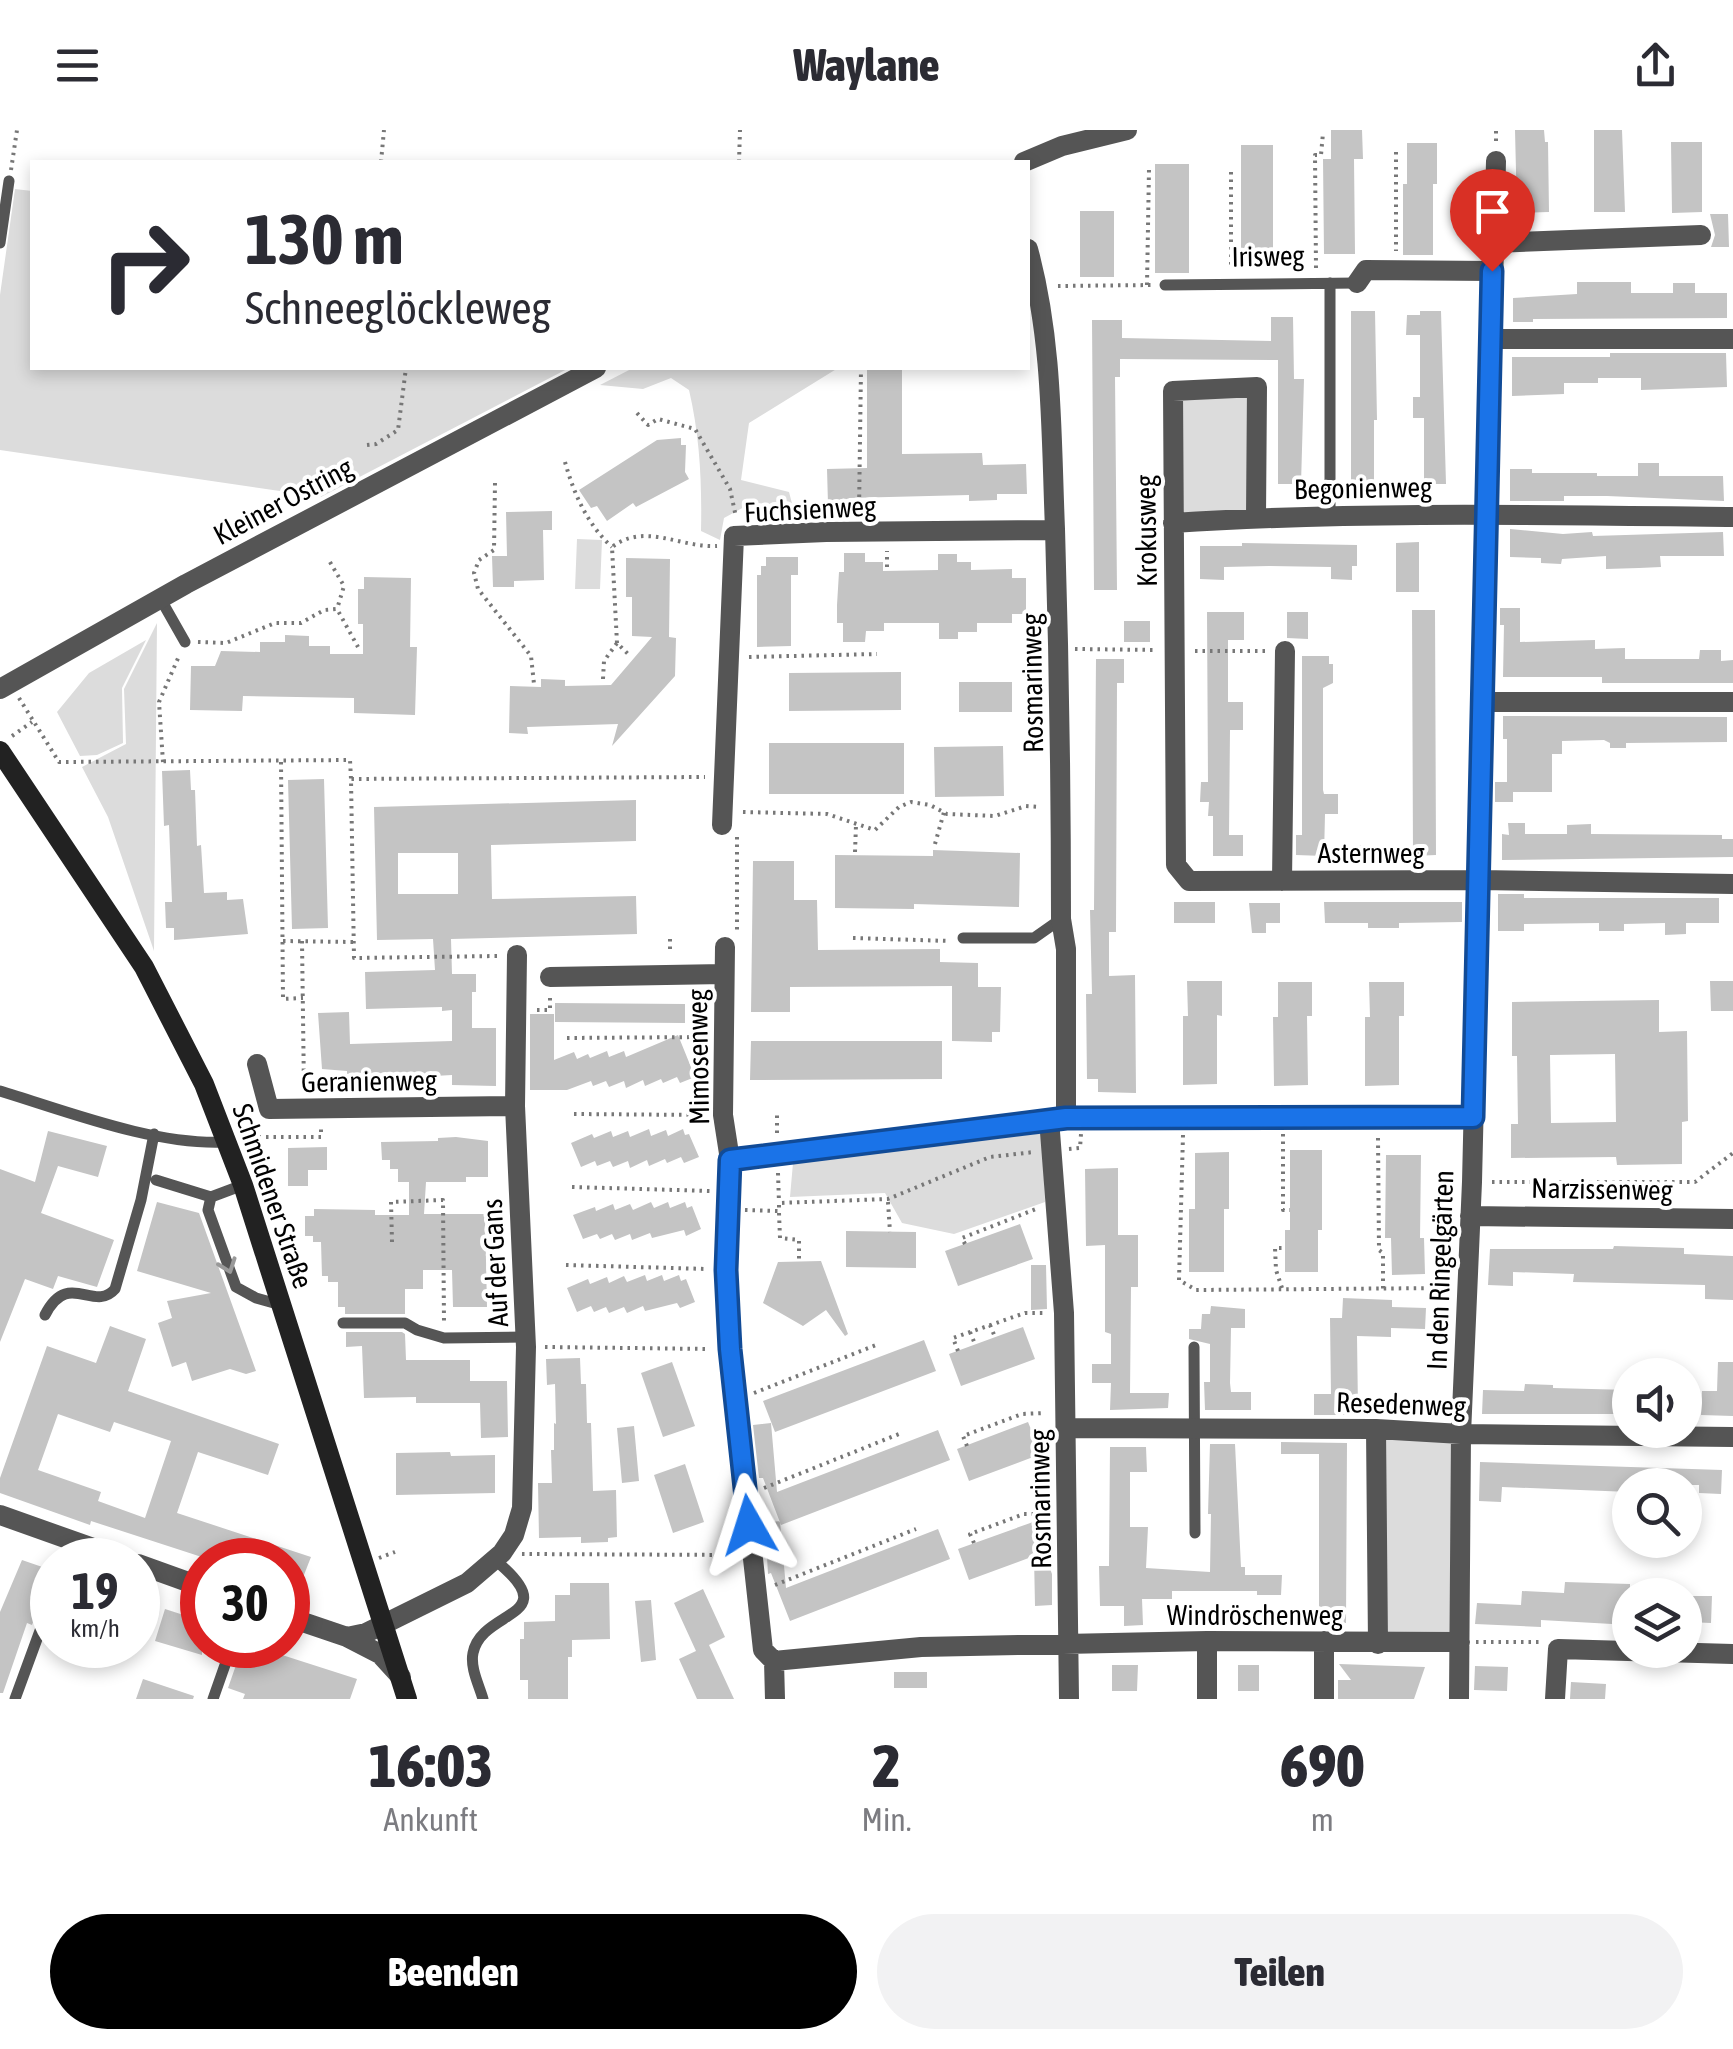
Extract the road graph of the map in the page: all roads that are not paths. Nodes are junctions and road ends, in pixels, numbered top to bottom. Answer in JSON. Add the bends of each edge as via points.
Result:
{"nodes":[{"id":1,"x":1128,"y":130,"type":"edge"},
{"id":2,"x":1029,"y":160,"type":"edge"},
{"id":3,"x":1496,"y":160,"type":"dead end"},
{"id":4,"x":9,"y":181,"type":"road end"},
{"id":5,"x":1702,"y":235,"type":"dead end"},
{"id":6,"x":0,"y":243,"type":"edge"},
{"id":7,"x":1493,"y":244,"type":"junction"},
{"id":8,"x":1030,"y":256,"type":"edge"},
{"id":9,"x":1492,"y":271,"type":"junction"},
{"id":10,"x":1323,"y":283,"type":"junction"},
{"id":11,"x":1357,"y":283,"type":"joint"},
{"id":12,"x":1165,"y":284,"type":"road end"},
{"id":13,"x":1733,"y":338,"type":"edge"},
{"id":14,"x":1492,"y":340,"type":"junction"},
{"id":15,"x":592,"y":370,"type":"edge"},
{"id":16,"x":1485,"y":514,"type":"junction"},
{"id":17,"x":1330,"y":516,"type":"junction"},
{"id":18,"x":1256,"y":517,"type":"junction"},
{"id":19,"x":1733,"y":517,"type":"edge"},
{"id":20,"x":1173,"y":523,"type":"junction"},
{"id":21,"x":1054,"y":530,"type":"junction"},
{"id":22,"x":160,"y":598,"type":"junction"},
{"id":23,"x":184,"y":642,"type":"road end"},
{"id":24,"x":1285,"y":651,"type":"road end"},
{"id":25,"x":0,"y":689,"type":"edge"},
{"id":26,"x":1482,"y":702,"type":"junction"},
{"id":27,"x":1733,"y":702,"type":"edge"},
{"id":28,"x":5,"y":744,"type":"edge"},
{"id":29,"x":723,"y":818,"type":"road end"},
{"id":30,"x":1189,"y":880,"type":"joint"},
{"id":31,"x":1480,"y":880,"type":"junction"},
{"id":32,"x":1282,"y":881,"type":"junction"},
{"id":33,"x":1733,"y":884,"type":"edge"},
{"id":34,"x":1061,"y":919,"type":"junction"},
{"id":35,"x":963,"y":938,"type":"dead end"},
{"id":36,"x":726,"y":948,"type":"road end"},
{"id":37,"x":507,"y":956,"type":"road end"},
{"id":38,"x":724,"y":974,"type":"junction"},
{"id":39,"x":550,"y":977,"type":"dead end"},
{"id":40,"x":257,"y":1064,"type":"dead end"},
{"id":41,"x":0,"y":1091,"type":"edge"},
{"id":42,"x":515,"y":1106,"type":"junction"},
{"id":43,"x":1473,"y":1117,"type":"junction"},
{"id":44,"x":1066,"y":1119,"type":"junction"},
{"id":45,"x":154,"y":1134,"type":"junction"},
{"id":46,"x":228,"y":1142,"type":"junction"},
{"id":47,"x":730,"y":1160,"type":"junction"},
{"id":48,"x":156,"y":1180,"type":"dead end"},
{"id":49,"x":244,"y":1185,"type":"junction"},
{"id":50,"x":211,"y":1197,"type":"junction"},
{"id":51,"x":1470,"y":1216,"type":"junction"},
{"id":52,"x":1733,"y":1218,"type":"edge"},
{"id":53,"x":281,"y":1305,"type":"junction"},
{"id":54,"x":45,"y":1315,"type":"dead end"},
{"id":55,"x":343,"y":1323,"type":"dead end"},
{"id":56,"x":526,"y":1342,"type":"junction"},
{"id":57,"x":1194,"y":1347,"type":"dead end"},
{"id":58,"x":1066,"y":1420,"type":"junction"},
{"id":59,"x":1194,"y":1428,"type":"junction"},
{"id":60,"x":1376,"y":1429,"type":"junction"},
{"id":61,"x":1461,"y":1434,"type":"junction"},
{"id":62,"x":1733,"y":1437,"type":"edge"},
{"id":63,"x":0,"y":1516,"type":"edge"},
{"id":64,"x":1195,"y":1533,"type":"dead end"},
{"id":65,"x":45,"y":1538,"type":"edge"},
{"id":66,"x":498,"y":1557,"type":"junction"},
{"id":67,"x":384,"y":1623,"type":"junction"},
{"id":68,"x":310,"y":1624,"type":"edge"},
{"id":69,"x":347,"y":1637,"type":"junction"},
{"id":70,"x":1208,"y":1641,"type":"junction"},
{"id":71,"x":1324,"y":1641,"type":"junction"},
{"id":72,"x":1460,"y":1642,"type":"junction"},
{"id":73,"x":1069,"y":1644,"type":"junction"},
{"id":74,"x":1378,"y":1644,"type":"junction"},
{"id":75,"x":1733,"y":1654,"type":"edge"},
{"id":76,"x":30,"y":1658,"type":"edge"},
{"id":77,"x":774,"y":1662,"type":"junction"},
{"id":78,"x":224,"y":1668,"type":"edge"},
{"id":79,"x":401,"y":1677,"type":"junction"},
{"id":80,"x":15,"y":1699,"type":"edge"},
{"id":81,"x":213,"y":1699,"type":"edge"},
{"id":82,"x":407,"y":1699,"type":"edge"},
{"id":83,"x":482,"y":1699,"type":"edge"},
{"id":84,"x":775,"y":1699,"type":"edge"},
{"id":85,"x":1069,"y":1699,"type":"edge"},
{"id":86,"x":1207,"y":1699,"type":"edge"},
{"id":87,"x":1324,"y":1699,"type":"edge"},
{"id":88,"x":1459,"y":1699,"type":"edge"},
{"id":89,"x":1556,"y":1699,"type":"edge"}],
"edges":[{"from":1,"to":2,"type":"street"},
{"from":3,"to":7,"type":"street","name":"In den Ringelgärten"},
{"from":4,"to":6,"type":"lane"},
{"from":5,"to":7,"type":"street"},
{"from":7,"to":9,"type":"street","name":"In den Ringelgärten"},
{"from":8,"to":21,"type":"street","name":"Rosmarinweg","via":[[1051,389]]},
{"from":9,"to":11,"type":"street","name":"Irisweg","via":[[1366,270]]},
{"from":9,"to":14,"type":"street","name":"In den Ringelgärten"},
{"from":10,"to":11,"type":"lane","name":"Irisweg"},
{"from":10,"to":12,"type":"lane","name":"Irisweg"},
{"from":10,"to":17,"type":"lane"},
{"from":13,"to":14,"type":"street"},
{"from":14,"to":16,"type":"street","name":"In den Ringelgärten"},
{"from":15,"to":22,"type":"street","name":"Kleiner Ostring"},
{"from":16,"to":17,"type":"street","name":"Begonienweg"},
{"from":16,"to":19,"type":"street","name":"Begonienweg"},
{"from":16,"to":26,"type":"street","name":"In den Ringelgärten"},
{"from":17,"to":18,"type":"street","name":"Begonienweg"},
{"from":18,"to":20,"type":"street","name":"Begonienweg"},
{"from":18,"to":20,"type":"street","name":"Krokusweg","via":[[1257,387],[1173,391]]},
{"from":20,"to":30,"type":"street","name":"Krokusweg","via":[[1176,865]]},
{"from":21,"to":29,"type":"street","name":"Fuchsienweg","via":[[734,541]]},
{"from":21,"to":34,"type":"street","name":"Rosmarinweg"},
{"from":22,"to":23,"type":"lane"},
{"from":22,"to":25,"type":"street","name":"Kleiner Ostring"},
{"from":24,"to":32,"type":"street"},
{"from":26,"to":27,"type":"street"},
{"from":26,"to":31,"type":"street","name":"In den Ringelgärten"},
{"from":28,"to":46,"type":"main road","name":"Schmidener Straße","via":[[144,967]]},
{"from":30,"to":32,"type":"street","name":"Asternweg"},
{"from":31,"to":32,"type":"street","name":"Asternweg"},
{"from":31,"to":33,"type":"street","name":"Asternweg"},
{"from":31,"to":43,"type":"street","name":"In den Ringelgärten"},
{"from":34,"to":35,"type":"lane","via":[[1034,938]]},
{"from":34,"to":44,"type":"street","name":"Rosmarinweg"},
{"from":36,"to":38,"type":"street","name":"Mimosenweg"},
{"from":37,"to":42,"type":"street","name":"Auf der Gans"},
{"from":38,"to":39,"type":"street"},
{"from":38,"to":47,"type":"street","name":"Mimosenweg","via":[[723,1116]]},
{"from":40,"to":42,"type":"street","name":"Geranienweg","via":[[270,1109]]},
{"from":41,"to":45,"type":"lane"},
{"from":42,"to":56,"type":"street","name":"Auf der Gans"},
{"from":43,"to":44,"type":"street"},
{"from":43,"to":51,"type":"street","name":"In den Ringelgärten"},
{"from":44,"to":47,"type":"street"},
{"from":44,"to":58,"type":"street","name":"Rosmarinweg","via":[[1052,1150]]},
{"from":45,"to":46,"type":"lane"},
{"from":45,"to":54,"type":"lane","via":[[114,1290],[104,1296],[62,1294]]},
{"from":46,"to":49,"type":"main road","name":"Schmidener Straße"},
{"from":47,"to":77,"type":"street","name":"Mimosenweg","via":[[730,1349],[763,1650]]},
{"from":48,"to":50,"type":"lane"},
{"from":49,"to":50,"type":"lane"},
{"from":49,"to":53,"type":"main road","name":"Schmidener Straße"},
{"from":50,"to":53,"type":"lane","one_way":true,"via":[[208,1210],[236,1288]]},
{"from":51,"to":52,"type":"street","name":"Narzissenweg"},
{"from":51,"to":61,"type":"street","name":"In den Ringelgärten"},
{"from":53,"to":67,"type":"main road","name":"Schmidener Straße"},
{"from":55,"to":56,"type":"lane","via":[[405,1323],[444,1338]]},
{"from":56,"to":66,"type":"street","name":"Auf der Gans","via":[[522,1508]]},
{"from":57,"to":59,"type":"lane"},
{"from":58,"to":59,"type":"street","name":"Resedenweg"},
{"from":58,"to":73,"type":"street","name":"Rosmarinweg"},
{"from":59,"to":60,"type":"street","name":"Resedenweg"},
{"from":59,"to":64,"type":"lane"},
{"from":60,"to":61,"type":"street","name":"Resedenweg"},
{"from":60,"to":74,"type":"street"},
{"from":61,"to":62,"type":"street","name":"Resedenweg"},
{"from":61,"to":72,"type":"street","name":"In den Ringelgärten"},
{"from":63,"to":65,"type":"street"},
{"from":66,"to":67,"type":"street","via":[[467,1583]]},
{"from":66,"to":83,"type":"lane","via":[[524,1592],[518,1612],[490,1628],[474,1648]]},
{"from":67,"to":69,"type":"street"},
{"from":67,"to":79,"type":"main road","name":"Schmidener Straße"},
{"from":68,"to":69,"type":"street"},
{"from":69,"to":79,"type":"street","via":[[372,1648]]},
{"from":70,"to":71,"type":"street","name":"Windröschenweg"},
{"from":70,"to":73,"type":"street","name":"Windröschenweg"},
{"from":70,"to":86,"type":"street"},
{"from":71,"to":74,"type":"street","name":"Windröschenweg"},
{"from":71,"to":87,"type":"street"},
{"from":72,"to":74,"type":"street","name":"Windröschenweg"},
{"from":72,"to":88,"type":"street","name":"In den Ringelgärten"},
{"from":73,"to":77,"type":"street","name":"Windröschenweg","via":[[921,1647]]},
{"from":73,"to":85,"type":"street","name":"Rosmarinweg"},
{"from":75,"to":89,"type":"street","via":[[1558,1649]]},
{"from":76,"to":80,"type":"lane"},
{"from":77,"to":84,"type":"street","name":"Mimosenweg"},
{"from":78,"to":81,"type":"lane"},
{"from":79,"to":82,"type":"main road","name":"Schmidener Straße"}]}
